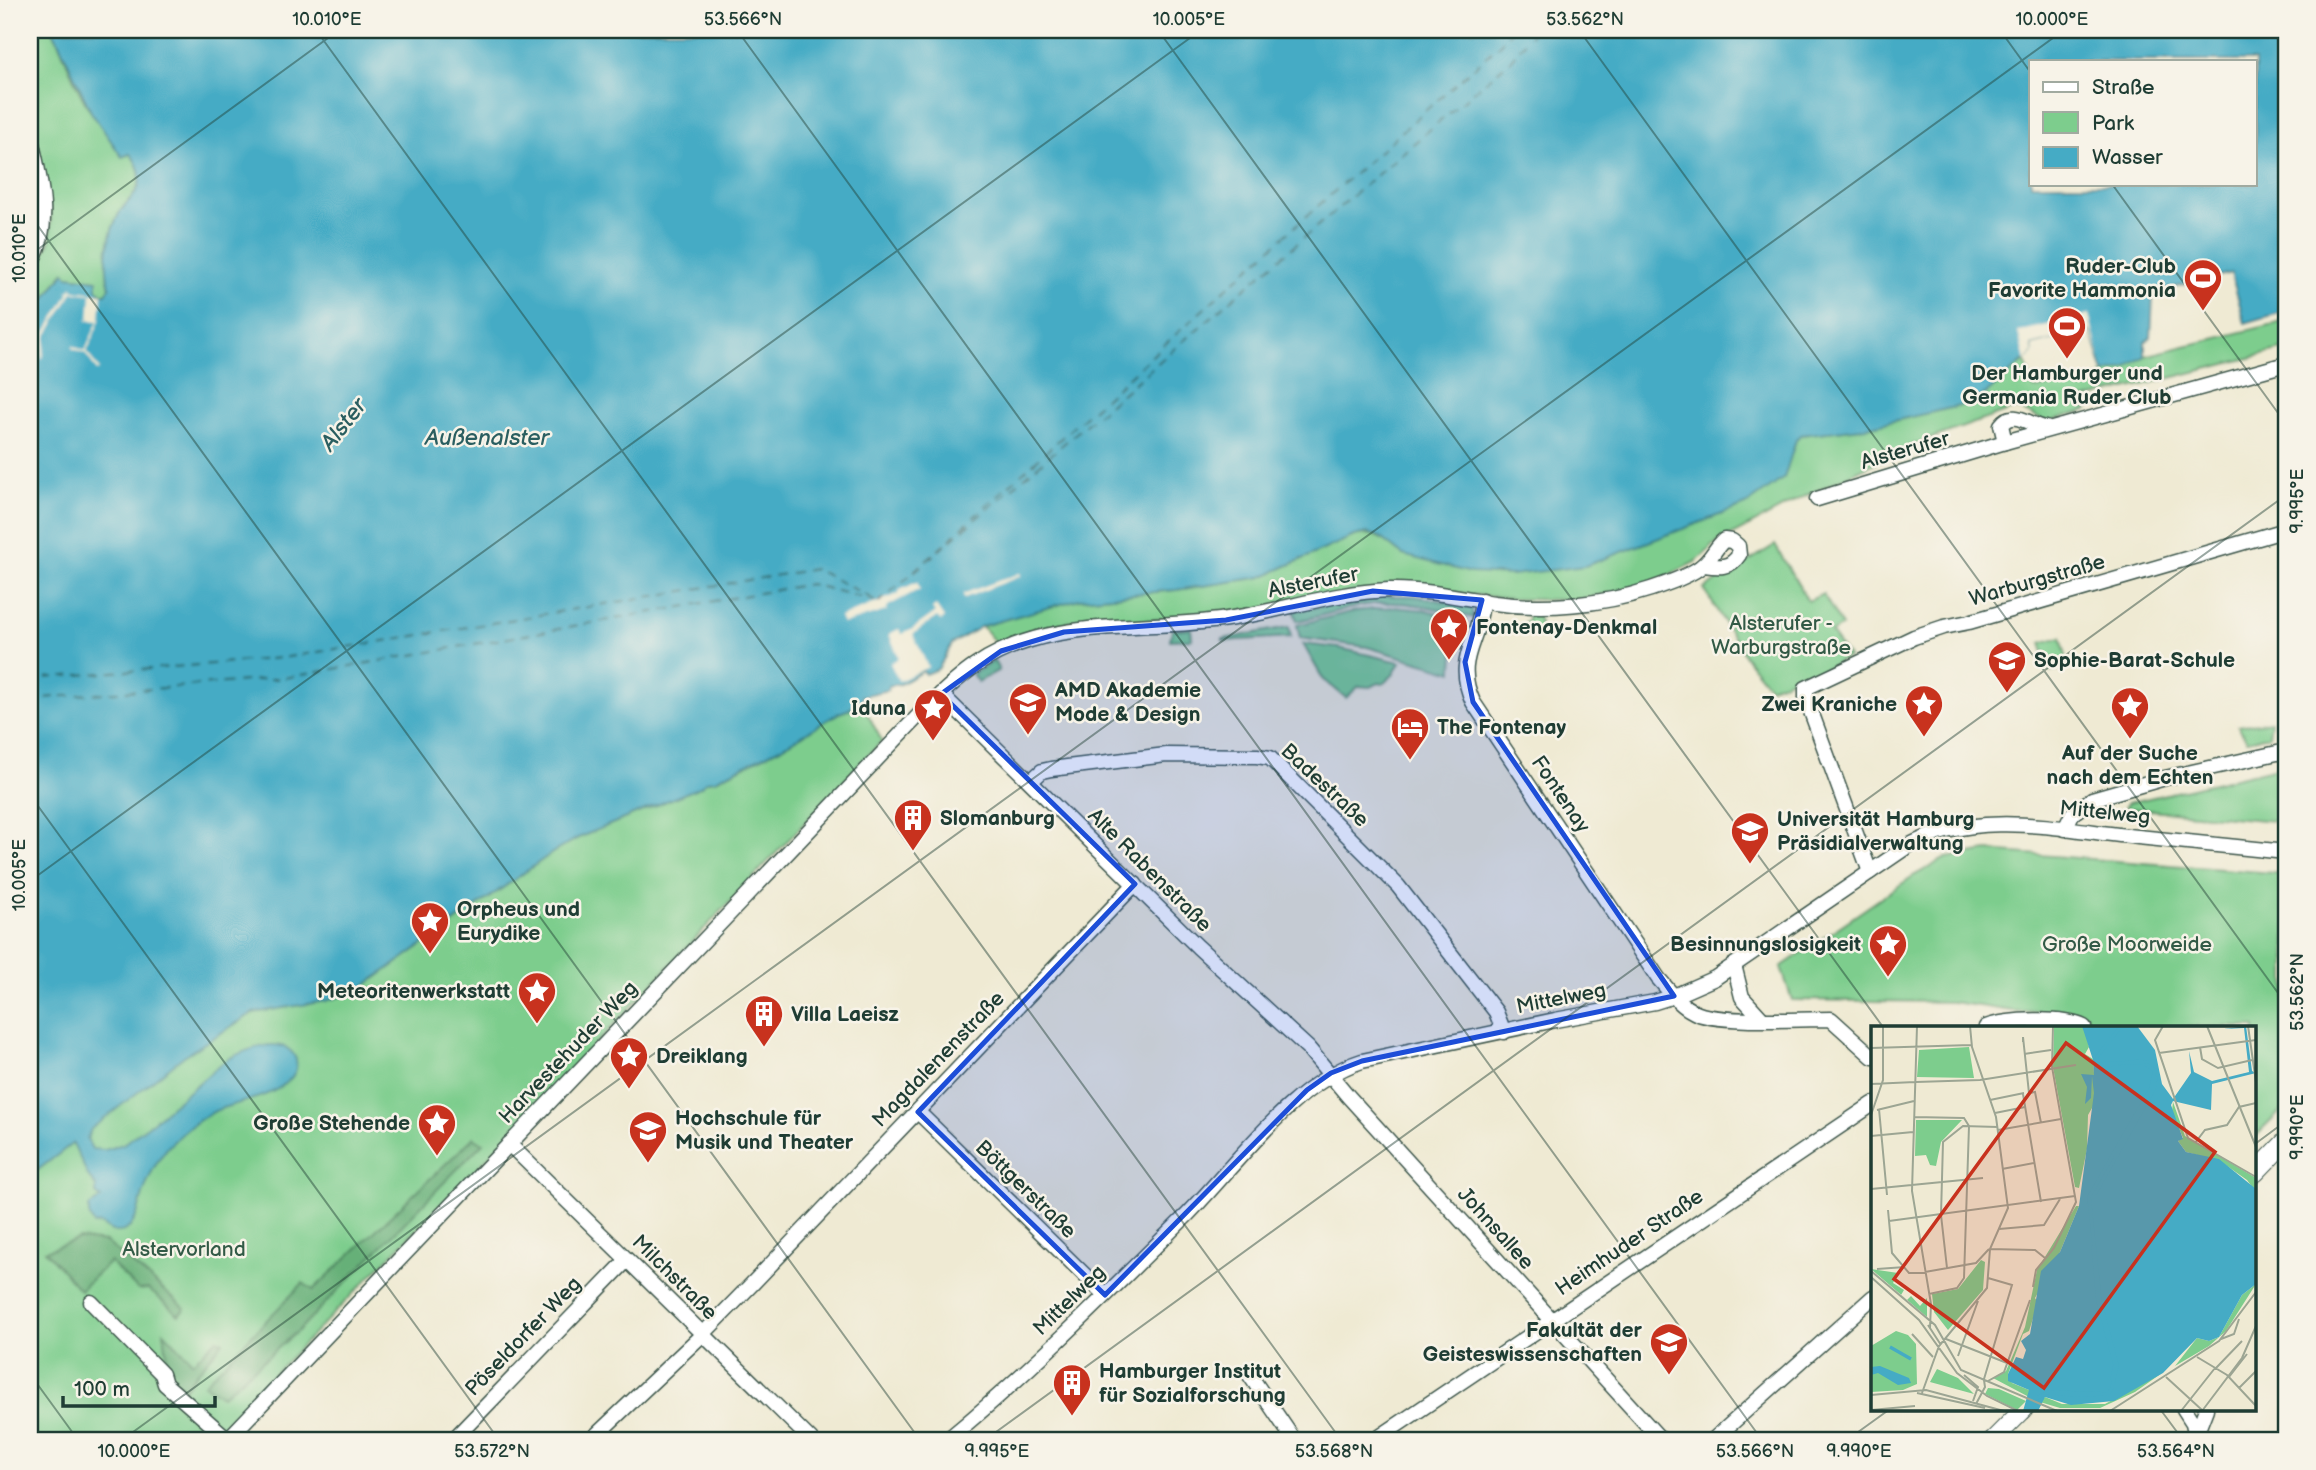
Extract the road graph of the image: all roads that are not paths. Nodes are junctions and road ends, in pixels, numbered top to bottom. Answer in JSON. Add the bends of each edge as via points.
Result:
{"nodes":[{"id":1,"x":30,"y":135,"type":"edge"},
{"id":2,"x":34,"y":175,"type":"edge"},
{"id":3,"x":30,"y":265,"type":"edge"},
{"id":4,"x":2286,"y":363,"type":"edge"},
{"id":5,"x":2052,"y":428,"type":"junction"},
{"id":6,"x":2005,"y":442,"type":"junction"},
{"id":7,"x":1817,"y":499,"type":"dead end"},
{"id":8,"x":2286,"y":530,"type":"edge"},
{"id":9,"x":1703,"y":565,"type":"dead end"},
{"id":10,"x":1482,"y":600,"type":"junction"},
{"id":11,"x":941,"y":694,"type":"junction"},
{"id":12,"x":2286,"y":751,"type":"edge"},
{"id":13,"x":1031,"y":781,"type":"junction"},
{"id":14,"x":2065,"y":829,"type":"junction"},
{"id":15,"x":2286,"y":852,"type":"edge"},
{"id":16,"x":1870,"y":872,"type":"junction"},
{"id":17,"x":1135,"y":884,"type":"junction"},
{"id":18,"x":1734,"y":965,"type":"junction"},
{"id":19,"x":1674,"y":996,"type":"junction"},
{"id":20,"x":1762,"y":1019,"type":"junction"},
{"id":21,"x":1990,"y":1026,"type":"edge"},
{"id":22,"x":2082,"y":1026,"type":"edge"},
{"id":23,"x":1504,"y":1031,"type":"junction"},
{"id":24,"x":1871,"y":1055,"type":"edge"},
{"id":25,"x":1331,"y":1073,"type":"junction"},
{"id":26,"x":1871,"y":1105,"type":"edge"},
{"id":27,"x":918,"y":1112,"type":"junction"},
{"id":28,"x":2286,"y":1141,"type":"edge"},
{"id":29,"x":509,"y":1144,"type":"junction"},
{"id":30,"x":2256,"y":1172,"type":"edge"},
{"id":31,"x":626,"y":1261,"type":"junction"},
{"id":32,"x":1105,"y":1295,"type":"junction"},
{"id":33,"x":1871,"y":1299,"type":"edge"},
{"id":34,"x":91,"y":1302,"type":"dead end"},
{"id":35,"x":1551,"y":1320,"type":"junction"},
{"id":36,"x":703,"y":1334,"type":"junction"},
{"id":37,"x":1249,"y":1374,"type":"dead end"},
{"id":38,"x":2023,"y":1410,"type":"edge"},
{"id":39,"x":2185,"y":1410,"type":"edge"},
{"id":40,"x":2206,"y":1410,"type":"edge"},
{"id":41,"x":2195,"y":1436,"type":"edge"},
{"id":42,"x":600,"y":1437,"type":"edge"},
{"id":43,"x":228,"y":1440,"type":"edge"},
{"id":44,"x":452,"y":1440,"type":"edge"},
{"id":45,"x":811,"y":1440,"type":"edge"},
{"id":46,"x":947,"y":1440,"type":"edge"},
{"id":47,"x":1294,"y":1440,"type":"edge"},
{"id":48,"x":1375,"y":1440,"type":"edge"},
{"id":49,"x":1661,"y":1440,"type":"edge"},
{"id":50,"x":1713,"y":1440,"type":"edge"},
{"id":51,"x":1993,"y":1440,"type":"edge"}],
"edges":[{"from":1,"to":2,"type":"street"},
{"from":2,"to":3,"type":"street","via":[[44,216],[40,244]]},
{"from":4,"to":5,"type":"street","name":"Alsterufer"},
{"from":5,"to":6,"type":"street","name":"Alsterufer"},
{"from":5,"to":6,"type":"street","via":[[2009,417],[2001,425]]},
{"from":6,"to":7,"type":"street","name":"Alsterufer"},
{"from":8,"to":16,"type":"street","name":"Warburgstraße","via":[[1927,632],[1806,688]]},
{"from":9,"to":10,"type":"street","name":"Alsterufer","via":[[1665,584],[1598,601],[1543,605]]},
{"from":10,"to":11,"type":"street","name":"Alsterufer","via":[[1409,591],[1373,592],[1226,620],[1065,632],[1002,651]]},
{"from":10,"to":19,"type":"street","name":"Fontenay","via":[[1480,623],[1465,662],[1474,702]]},
{"from":11,"to":13,"type":"street","name":"Alte Rabenstraße"},
{"from":11,"to":29,"type":"street","name":"Harvestehuder Weg"},
{"from":12,"to":14,"type":"street","via":[[2102,795],[2076,810]]},
{"from":13,"to":17,"type":"street","name":"Alte Rabenstraße"},
{"from":13,"to":23,"type":"street","name":"Badestraße","via":[[1051,769],[1166,755],[1264,756],[1399,888],[1496,1012]]},
{"from":14,"to":15,"type":"street","name":"Mittelweg"},
{"from":14,"to":16,"type":"street","name":"Mittelweg","via":[[1994,825],[1942,831],[1908,846]]},
{"from":16,"to":18,"type":"street","name":"Mittelweg"},
{"from":17,"to":25,"type":"street","name":"Alte Rabenstraße"},
{"from":17,"to":27,"type":"street","name":"Magdalenenstraße"},
{"from":18,"to":19,"type":"street","name":"Mittelweg"},
{"from":18,"to":20,"type":"street","via":[[1742,997]]},
{"from":19,"to":20,"type":"street","name":"Fontenay","via":[[1698,1014]]},
{"from":19,"to":23,"type":"street","name":"Mittelweg"},
{"from":20,"to":24,"type":"street","name":"Fontenay","via":[[1831,1019]]},
{"from":21,"to":22,"type":"street","via":[[2022,1021]]},
{"from":23,"to":25,"type":"street","name":"Mittelweg","via":[[1362,1061]]},
{"from":25,"to":32,"type":"street","name":"Mittelweg","via":[[1307,1090]]},
{"from":25,"to":35,"type":"street","name":"Johnsallee"},
{"from":26,"to":35,"type":"street","name":"Heimhuder Straße"},
{"from":27,"to":32,"type":"street","name":"Böttgerstraße"},
{"from":27,"to":36,"type":"street","name":"Magdalenenstraße"},
{"from":28,"to":30,"type":"main road"},
{"from":29,"to":31,"type":"street","name":"Milchstraße"},
{"from":29,"to":43,"type":"street","name":"Harvestehuder Weg"},
{"from":31,"to":36,"type":"street","name":"Milchstraße"},
{"from":31,"to":44,"type":"street","name":"Pöseldorfer Weg"},
{"from":32,"to":46,"type":"street","name":"Mittelweg"},
{"from":33,"to":50,"type":"street"},
{"from":34,"to":43,"type":"street","via":[[162,1374],[164,1384]]},
{"from":35,"to":48,"type":"street","name":"Heimhuder Straße"},
{"from":35,"to":49,"type":"street","name":"Johnsallee"},
{"from":36,"to":42,"type":"street","name":"Magdalenenstraße"},
{"from":36,"to":45,"type":"street","name":"Milchstraße"},
{"from":37,"to":47,"type":"street"},
{"from":38,"to":51,"type":"main road"},
{"from":39,"to":41,"type":"street"},
{"from":40,"to":41,"type":"street"}]}
